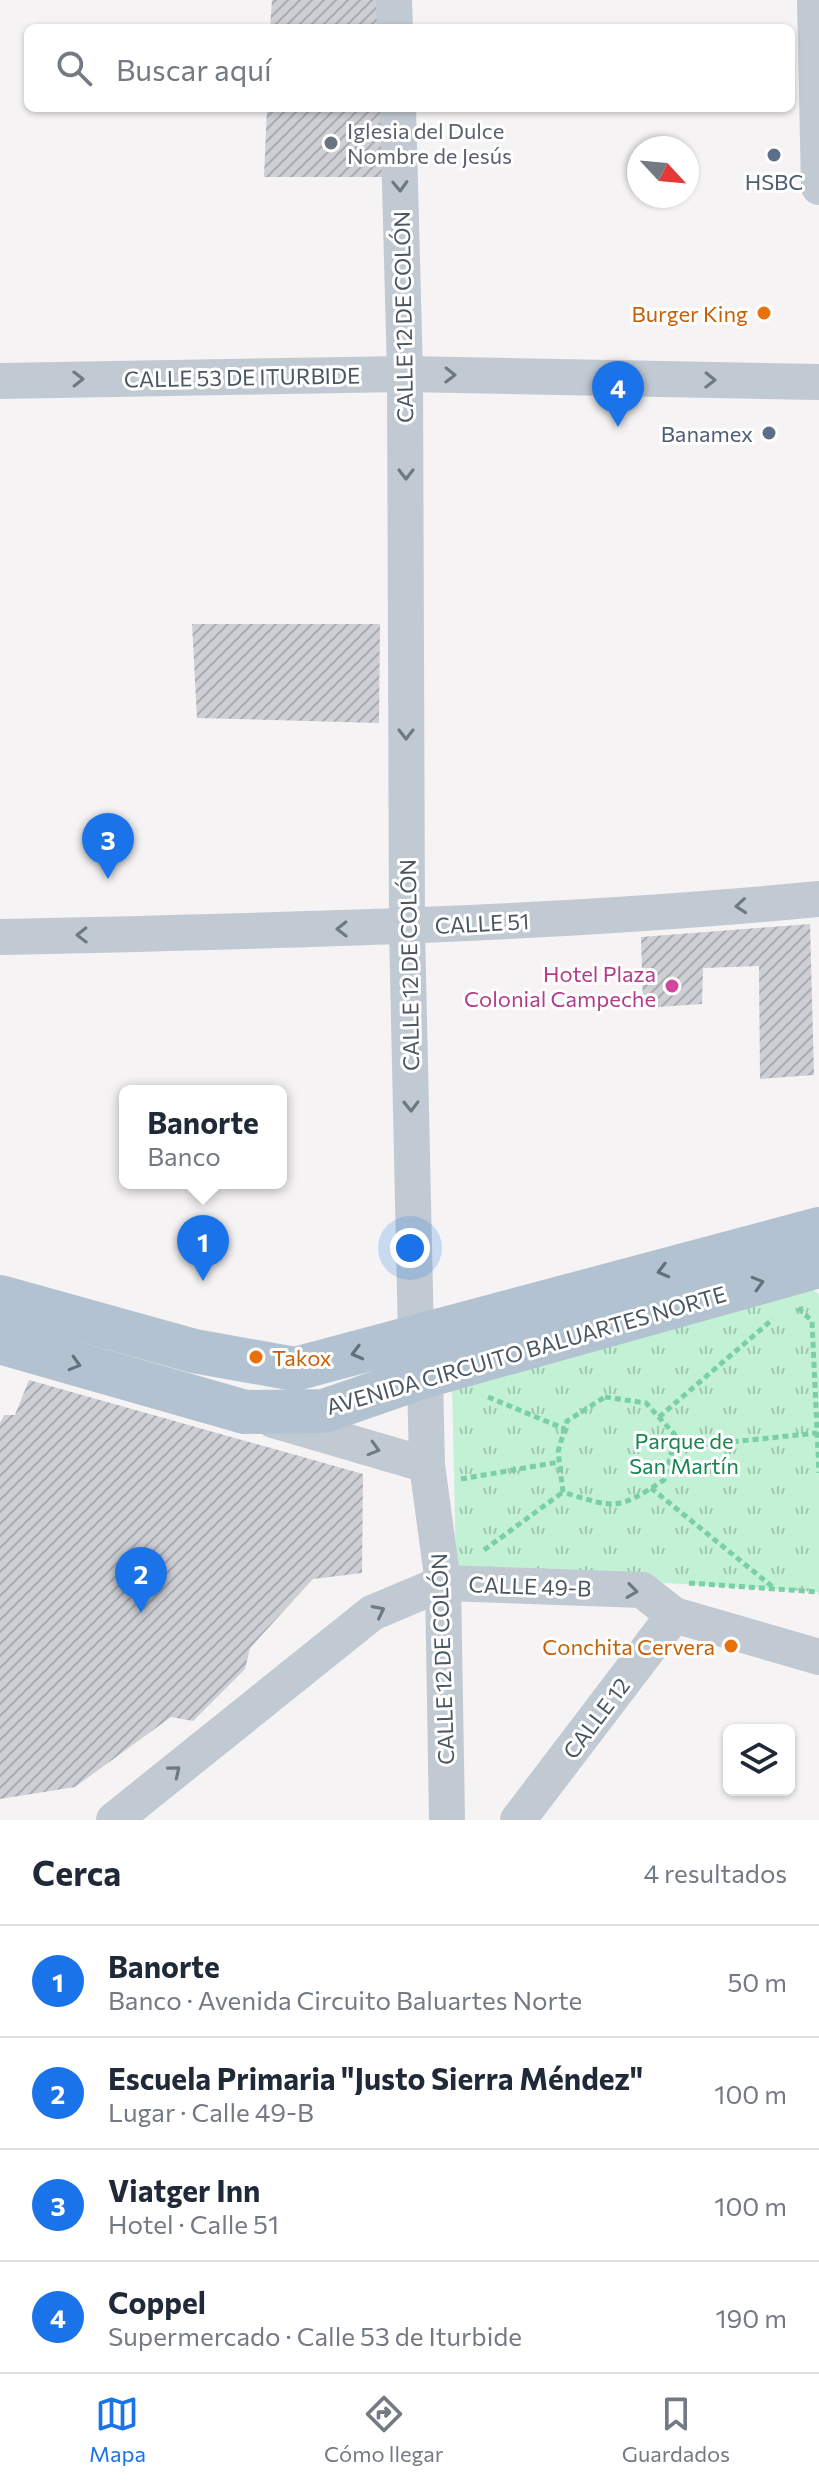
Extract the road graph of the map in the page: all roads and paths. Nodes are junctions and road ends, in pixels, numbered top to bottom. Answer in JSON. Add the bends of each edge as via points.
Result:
{"nodes":[{"id":1,"x":394,"y":0,"type":"edge"},
{"id":2,"x":815,"y":0,"type":"edge"},
{"id":3,"x":395,"y":24,"type":"edge"},
{"id":4,"x":398,"y":112,"type":"edge"},
{"id":5,"x":819,"y":187,"type":"edge"},
{"id":6,"x":405,"y":374,"type":"junction"},
{"id":7,"x":0,"y":381,"type":"edge"},
{"id":8,"x":819,"y":382,"type":"edge"},
{"id":9,"x":819,"y":899,"type":"edge"},
{"id":10,"x":407,"y":928,"type":"junction"},
{"id":11,"x":0,"y":937,"type":"edge"},
{"id":12,"x":819,"y":1229,"type":"edge"},
{"id":13,"x":819,"y":1266,"type":"edge"},
{"id":14,"x":0,"y":1297,"type":"edge"},
{"id":15,"x":792,"y":1303,"type":"dead end"},
{"id":16,"x":780,"y":1313,"type":"dead end"},
{"id":17,"x":0,"y":1342,"type":"edge"},
{"id":18,"x":420,"y":1357,"type":"junction"},
{"id":19,"x":481,"y":1394,"type":"dead end"},
{"id":20,"x":245,"y":1412,"type":"junction"},
{"id":21,"x":659,"y":1417,"type":"junction"},
{"id":22,"x":565,"y":1429,"type":"junction"},
{"id":23,"x":817,"y":1433,"type":"edge"},
{"id":24,"x":673,"y":1448,"type":"junction"},
{"id":25,"x":559,"y":1462,"type":"junction"},
{"id":26,"x":441,"y":1472,"type":"junction"},
{"id":27,"x":819,"y":1473,"type":"edge"},
{"id":28,"x":651,"y":1488,"type":"junction"},
{"id":29,"x":563,"y":1492,"type":"junction"},
{"id":30,"x":480,"y":1553,"type":"dead end"},
{"id":31,"x":443,"y":1583,"type":"junction"},
{"id":32,"x":774,"y":1588,"type":"dead end"},
{"id":33,"x":674,"y":1615,"type":"junction"},
{"id":34,"x":819,"y":1657,"type":"edge"},
{"id":35,"x":114,"y":1820,"type":"edge"},
{"id":36,"x":447,"y":1820,"type":"edge"},
{"id":37,"x":518,"y":1820,"type":"edge"}],
"edges":[{"from":1,"to":3,"type":"street"},
{"from":2,"to":5,"type":"street"},
{"from":4,"to":6,"type":"street","name":"CALLE 12 DE COLÓN","one_way":true},
{"from":7,"to":6,"type":"street","name":"CALLE 53 DE ITURBIDE","one_way":true},
{"from":6,"to":8,"type":"street","name":"CALLE 53 DE ITURBIDE","one_way":true},
{"from":6,"to":10,"type":"street","name":"CALLE 12 DE COLÓN","one_way":true},
{"from":9,"to":10,"type":"street","name":"CALLE 51","one_way":true},
{"from":10,"to":11,"type":"street","name":"CALLE 51","one_way":true},
{"from":10,"to":18,"type":"street","name":"CALLE 12 DE COLÓN","one_way":true},
{"from":12,"to":18,"type":"main road","name":"AVENIDA CIRCUITO BALUARTES NORTE","one_way":true},
{"from":18,"to":13,"type":"main road","name":"AVENIDA CIRCUITO BALUARTES NORTE","one_way":true},
{"from":18,"to":14,"type":"main road","name":"AVENIDA CIRCUITO BALUARTES NORTE","one_way":true,"via":[[295,1369],[194,1351]]},
{"from":15,"to":23,"type":"path","via":[[812,1321]]},
{"from":16,"to":21,"type":"path"},
{"from":17,"to":20,"type":"main road","name":"AVENIDA CIRCUITO BALUARTES NORTE","one_way":true},
{"from":18,"to":20,"type":"main road","name":"AVENIDA CIRCUITO BALUARTES NORTE","via":[[324,1411]]},
{"from":18,"to":26,"type":"street","name":"CALLE 12 DE COLÓN"},
{"from":19,"to":22,"type":"path"},
{"from":20,"to":26,"type":"street","one_way":true},
{"from":21,"to":22,"type":"path","via":[[646,1403],[605,1397],[567,1421]]},
{"from":21,"to":24,"type":"path","via":[[676,1436]]},
{"from":22,"to":25,"type":"path"},
{"from":23,"to":24,"type":"path"},
{"from":23,"to":27,"type":"path"},
{"from":24,"to":28,"type":"path","via":[[664,1480]]},
{"from":25,"to":26,"type":"path"},
{"from":25,"to":29,"type":"path"},
{"from":26,"to":31,"type":"street","name":"CALLE 12 DE COLÓN"},
{"from":28,"to":29,"type":"path","via":[[629,1504],[598,1503]]},
{"from":28,"to":32,"type":"path"},
{"from":29,"to":30,"type":"path"},
{"from":31,"to":33,"type":"street","name":"CALLE 49-B","one_way":true,"via":[[642,1590]]},
{"from":35,"to":31,"type":"street","name":"CALLE 49-B","one_way":true,"via":[[372,1613]]},
{"from":31,"to":36,"type":"street","name":"CALLE 12 DE COLÓN"},
{"from":33,"to":34,"type":"street","name":"CALLE 49-B"},
{"from":33,"to":37,"type":"street","name":"CALLE 12"}]}
